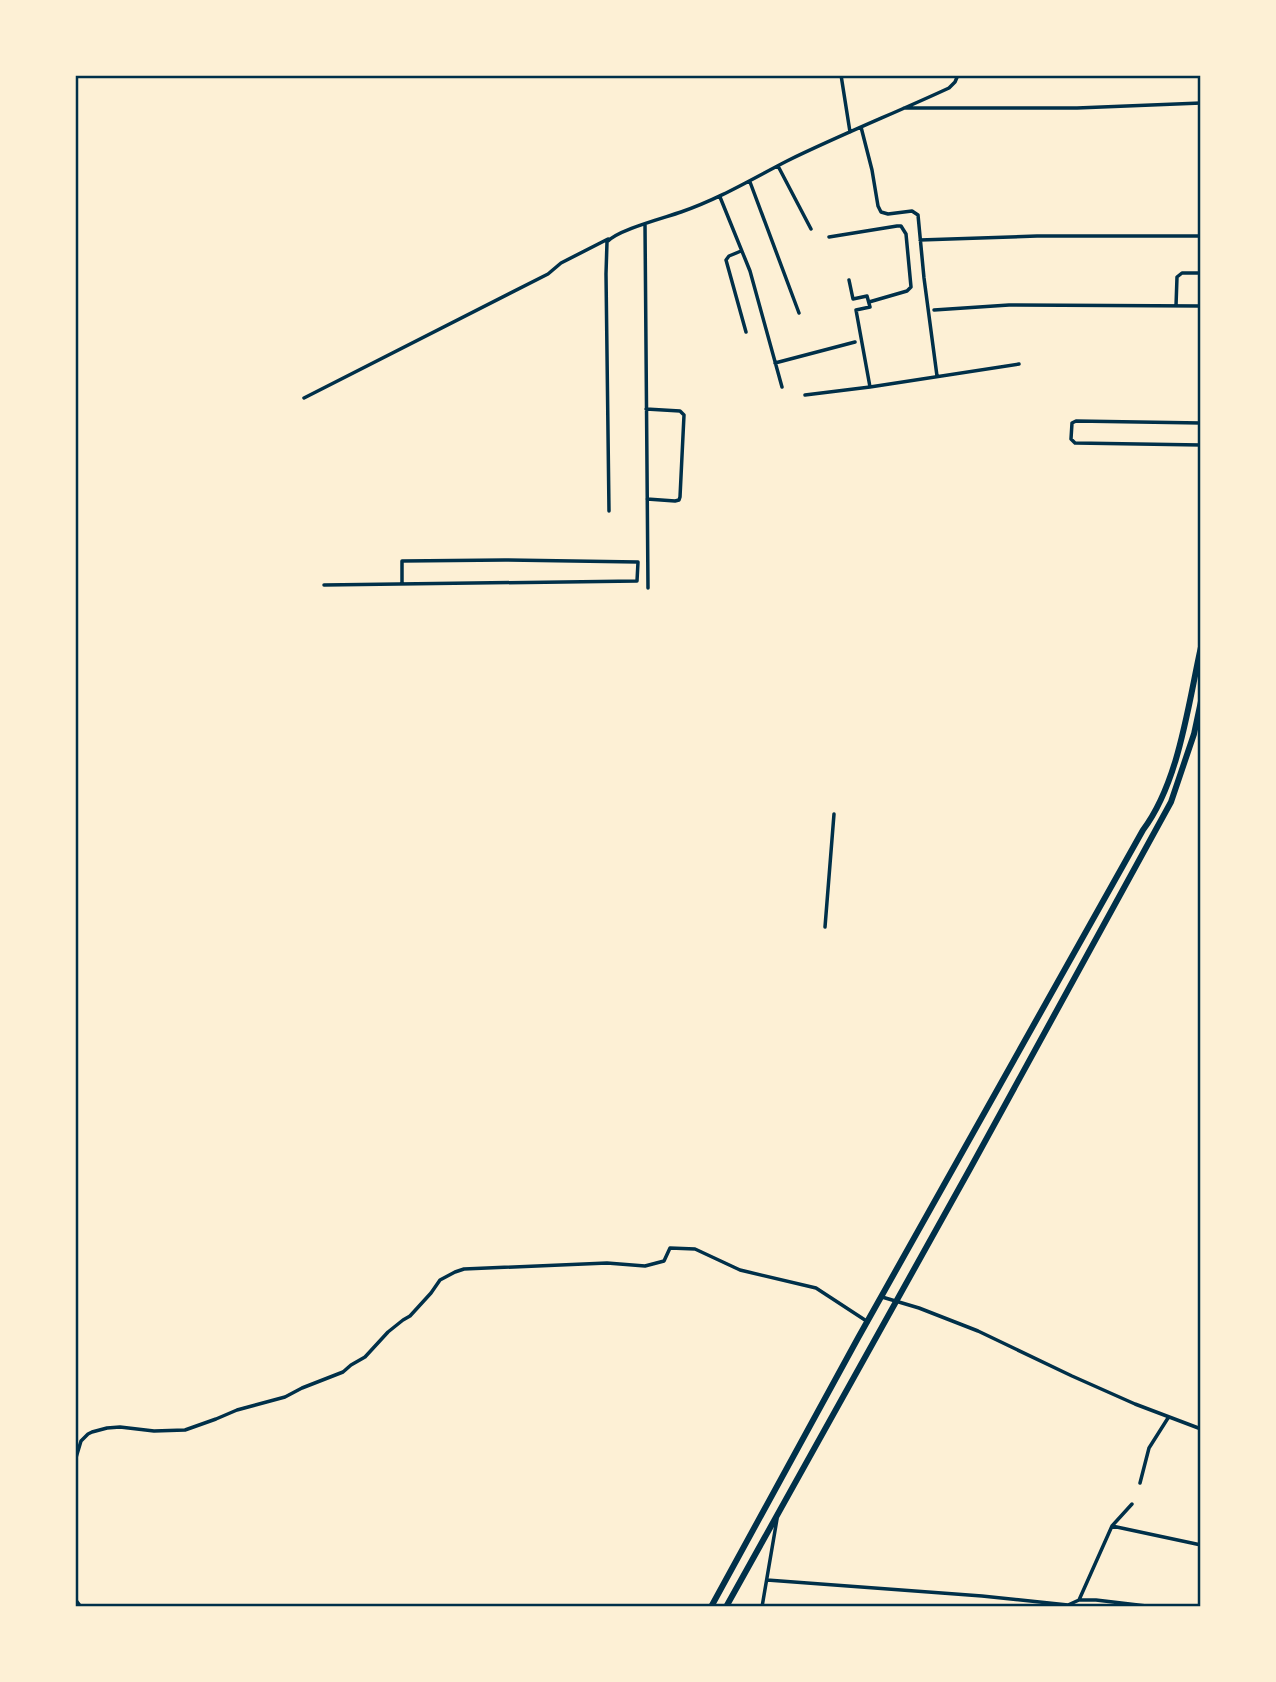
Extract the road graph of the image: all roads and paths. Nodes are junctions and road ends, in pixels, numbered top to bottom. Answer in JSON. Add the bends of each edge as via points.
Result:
{"nodes":[{"id":1,"x":841,"y":75,"type":"edge"},
{"id":2,"x":958,"y":75,"type":"edge"},
{"id":3,"x":1201,"y":103,"type":"edge"},
{"id":4,"x":902,"y":108,"type":"junction"},
{"id":5,"x":861,"y":127,"type":"junction"},
{"id":6,"x":850,"y":132,"type":"junction"},
{"id":7,"x":778,"y":166,"type":"junction"},
{"id":8,"x":750,"y":182,"type":"junction"},
{"id":9,"x":720,"y":197,"type":"junction"},
{"id":10,"x":645,"y":225,"type":"junction"},
{"id":11,"x":811,"y":229,"type":"dead end"},
{"id":12,"x":1201,"y":236,"type":"edge"},
{"id":13,"x":829,"y":237,"type":"dead end"},
{"id":14,"x":610,"y":238,"type":"junction"},
{"id":15,"x":920,"y":240,"type":"junction"},
{"id":16,"x":741,"y":251,"type":"junction"},
{"id":17,"x":1201,"y":273,"type":"edge"},
{"id":18,"x":849,"y":280,"type":"dead end"},
{"id":19,"x":869,"y":302,"type":"junction"},
{"id":20,"x":1176,"y":306,"type":"junction"},
{"id":21,"x":1201,"y":306,"type":"edge"},
{"id":22,"x":934,"y":310,"type":"dead end"},
{"id":23,"x":799,"y":313,"type":"dead end"},
{"id":24,"x":746,"y":332,"type":"dead end"},
{"id":25,"x":855,"y":342,"type":"dead end"},
{"id":26,"x":775,"y":363,"type":"junction"},
{"id":27,"x":1019,"y":364,"type":"dead end"},
{"id":28,"x":937,"y":376,"type":"junction"},
{"id":29,"x":782,"y":387,"type":"dead end"},
{"id":30,"x":870,"y":387,"type":"junction"},
{"id":31,"x":805,"y":395,"type":"dead end"},
{"id":32,"x":304,"y":398,"type":"dead end"},
{"id":33,"x":646,"y":409,"type":"junction"},
{"id":34,"x":1201,"y":422,"type":"edge"},
{"id":35,"x":1201,"y":445,"type":"edge"},
{"id":36,"x":647,"y":499,"type":"junction"},
{"id":37,"x":609,"y":511,"type":"dead end"},
{"id":38,"x":648,"y":571,"type":"junction"},
{"id":39,"x":638,"y":572,"type":"junction"},
{"id":40,"x":402,"y":584,"type":"junction"},
{"id":41,"x":324,"y":585,"type":"dead end"},
{"id":42,"x":648,"y":589,"type":"dead end"},
{"id":43,"x":1201,"y":647,"type":"edge"},
{"id":44,"x":1201,"y":701,"type":"edge"},
{"id":45,"x":834,"y":814,"type":"dead end"},
{"id":46,"x":825,"y":927,"type":"dead end"},
{"id":47,"x":882,"y":1297,"type":"junction"},
{"id":48,"x":895,"y":1302,"type":"junction"},
{"id":49,"x":867,"y":1322,"type":"junction"},
{"id":50,"x":1169,"y":1417,"type":"junction"},
{"id":51,"x":1201,"y":1429,"type":"edge"},
{"id":52,"x":792,"y":1460,"type":"junction"},
{"id":53,"x":75,"y":1461,"type":"edge"},
{"id":54,"x":804,"y":1466,"type":"junction"},
{"id":55,"x":1140,"y":1483,"type":"dead end"},
{"id":56,"x":1132,"y":1504,"type":"dead end"},
{"id":57,"x":778,"y":1513,"type":"junction"},
{"id":58,"x":1112,"y":1526,"type":"junction"},
{"id":59,"x":1201,"y":1545,"type":"edge"},
{"id":60,"x":767,"y":1580,"type":"junction"},
{"id":61,"x":75,"y":1599,"type":"edge"},
{"id":62,"x":1079,"y":1600,"type":"junction"},
{"id":63,"x":81,"y":1607,"type":"edge"},
{"id":64,"x":711,"y":1607,"type":"edge"},
{"id":65,"x":726,"y":1607,"type":"edge"},
{"id":66,"x":762,"y":1607,"type":"edge"},
{"id":67,"x":1155,"y":1607,"type":"edge"}],
"edges":[{"from":1,"to":6,"type":"street"},
{"from":2,"to":4,"type":"street","via":[[949,88]]},
{"from":3,"to":4,"type":"street"},
{"from":4,"to":5,"type":"street"},
{"from":5,"to":6,"type":"street"},
{"from":5,"to":15,"type":"street","via":[[881,212],[916,213]]},
{"from":6,"to":7,"type":"street"},
{"from":7,"to":8,"type":"street"},
{"from":7,"to":11,"type":"street"},
{"from":8,"to":9,"type":"street"},
{"from":8,"to":23,"type":"street"},
{"from":9,"to":10,"type":"street"},
{"from":9,"to":16,"type":"street"},
{"from":10,"to":14,"type":"street"},
{"from":10,"to":33,"type":"street"},
{"from":12,"to":15,"type":"street"},
{"from":13,"to":19,"type":"street","via":[[897,226],[904,229],[911,287]]},
{"from":14,"to":32,"type":"street"},
{"from":14,"to":37,"type":"street","via":[[606,274]]},
{"from":15,"to":28,"type":"street"},
{"from":16,"to":24,"type":"street","via":[[726,260]]},
{"from":16,"to":26,"type":"street"},
{"from":17,"to":20,"type":"street","via":[[1179,274]]},
{"from":18,"to":19,"type":"street","via":[[853,299],[867,296]]},
{"from":19,"to":30,"type":"street","via":[[870,307],[856,310]]},
{"from":20,"to":21,"type":"street"},
{"from":20,"to":22,"type":"street","via":[[1009,305]]},
{"from":25,"to":26,"type":"street"},
{"from":26,"to":29,"type":"street"},
{"from":27,"to":28,"type":"street"},
{"from":28,"to":30,"type":"street"},
{"from":30,"to":31,"type":"street"},
{"from":33,"to":36,"type":"street"},
{"from":33,"to":36,"type":"street","via":[[684,415],[680,497],[675,501]]},
{"from":34,"to":35,"type":"street","via":[[1076,421],[1071,439],[1075,443]]},
{"from":36,"to":38,"type":"street"},
{"from":38,"to":39,"type":"street"},
{"from":38,"to":42,"type":"street"},
{"from":39,"to":40,"type":"street","via":[[637,582]]},
{"from":39,"to":40,"type":"street","via":[[638,562],[402,561]]},
{"from":40,"to":41,"type":"street"},
{"from":43,"to":47,"type":"main road","via":[[1164,794]]},
{"from":44,"to":48,"type":"main road","via":[[1171,802]]},
{"from":45,"to":46,"type":"street"},
{"from":47,"to":48,"type":"street"},
{"from":47,"to":49,"type":"main road"},
{"from":48,"to":50,"type":"street","via":[[978,1331]]},
{"from":48,"to":54,"type":"main road"},
{"from":49,"to":52,"type":"main road"},
{"from":49,"to":53,"type":"street","via":[[817,1288],[740,1270],[688,1248],[670,1248],[664,1261],[645,1266],[607,1263],[464,1269],[440,1280],[410,1316],[343,1372],[185,1430],[120,1427],[92,1432],[81,1441]]},
{"from":50,"to":51,"type":"street"},
{"from":50,"to":55,"type":"street","via":[[1149,1448]]},
{"from":52,"to":54,"type":"main road"},
{"from":52,"to":64,"type":"main road"},
{"from":54,"to":57,"type":"main road"},
{"from":56,"to":58,"type":"street"},
{"from":57,"to":60,"type":"street"},
{"from":57,"to":65,"type":"main road"},
{"from":58,"to":59,"type":"street"},
{"from":58,"to":62,"type":"street"},
{"from":60,"to":62,"type":"street","via":[[1069,1605]]},
{"from":60,"to":66,"type":"street"},
{"from":61,"to":63,"type":"street"},
{"from":62,"to":67,"type":"street"}]}
